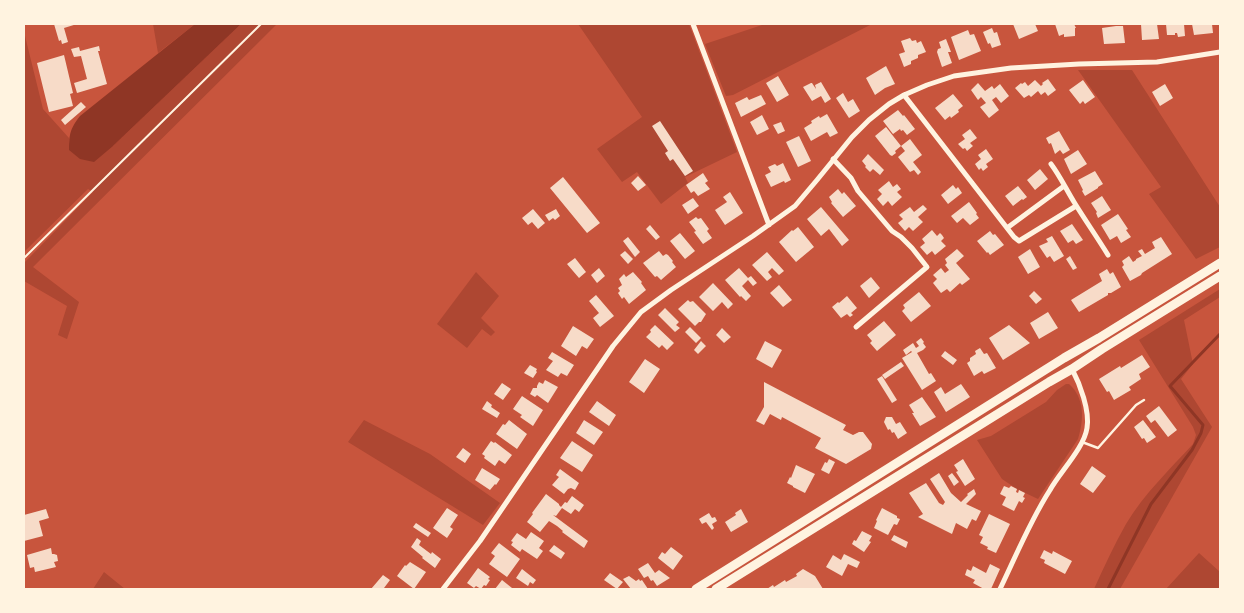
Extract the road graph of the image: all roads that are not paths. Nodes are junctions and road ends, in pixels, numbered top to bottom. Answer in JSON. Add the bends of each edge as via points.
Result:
{"nodes":[{"id":1,"x":694,"y":24,"type":"edge"},
{"id":2,"x":1220,"y":52,"type":"edge"},
{"id":3,"x":904,"y":95,"type":"junction"},
{"id":4,"x":833,"y":160,"type":"junction"},
{"id":5,"x":1051,"y":164,"type":"dead end"},
{"id":6,"x":1064,"y":186,"type":"junction"},
{"id":7,"x":1076,"y":206,"type":"junction"},
{"id":8,"x":768,"y":225,"type":"junction"},
{"id":9,"x":1007,"y":228,"type":"junction"},
{"id":10,"x":1108,"y":255,"type":"dead end"},
{"id":11,"x":1220,"y":263,"type":"edge"},
{"id":12,"x":1220,"y":276,"type":"edge"},
{"id":13,"x":856,"y":327,"type":"dead end"},
{"id":14,"x":1072,"y":369,"type":"junction"},
{"id":15,"x":1144,"y":400,"type":"dead end"},
{"id":16,"x":1082,"y":442,"type":"junction"},
{"id":17,"x":443,"y":589,"type":"edge"},
{"id":18,"x":696,"y":589,"type":"edge"},
{"id":19,"x":716,"y":589,"type":"edge"},
{"id":20,"x":1000,"y":589,"type":"edge"}],
"edges":[{"from":1,"to":8,"type":"street"},
{"from":2,"to":3,"type":"street","via":[[1157,62],[1011,68],[954,76]]},
{"from":3,"to":4,"type":"street","via":[[869,120]]},
{"from":3,"to":9,"type":"street"},
{"from":4,"to":8,"type":"street","via":[[795,206]]},
{"from":4,"to":13,"type":"street","via":[[892,231],[927,267]]},
{"from":5,"to":6,"type":"street"},
{"from":6,"to":7,"type":"street"},
{"from":6,"to":9,"type":"street"},
{"from":7,"to":9,"type":"street","via":[[1019,241]]},
{"from":7,"to":10,"type":"street"},
{"from":8,"to":17,"type":"street","via":[[641,312],[613,346]]},
{"from":11,"to":18,"type":"main road"},
{"from":12,"to":14,"type":"main road"},
{"from":14,"to":16,"type":"street","via":[[1087,413]]},
{"from":14,"to":19,"type":"main road"},
{"from":15,"to":16,"type":"lane","via":[[1098,448]]},
{"from":16,"to":20,"type":"street","via":[[1034,517]]}]}
